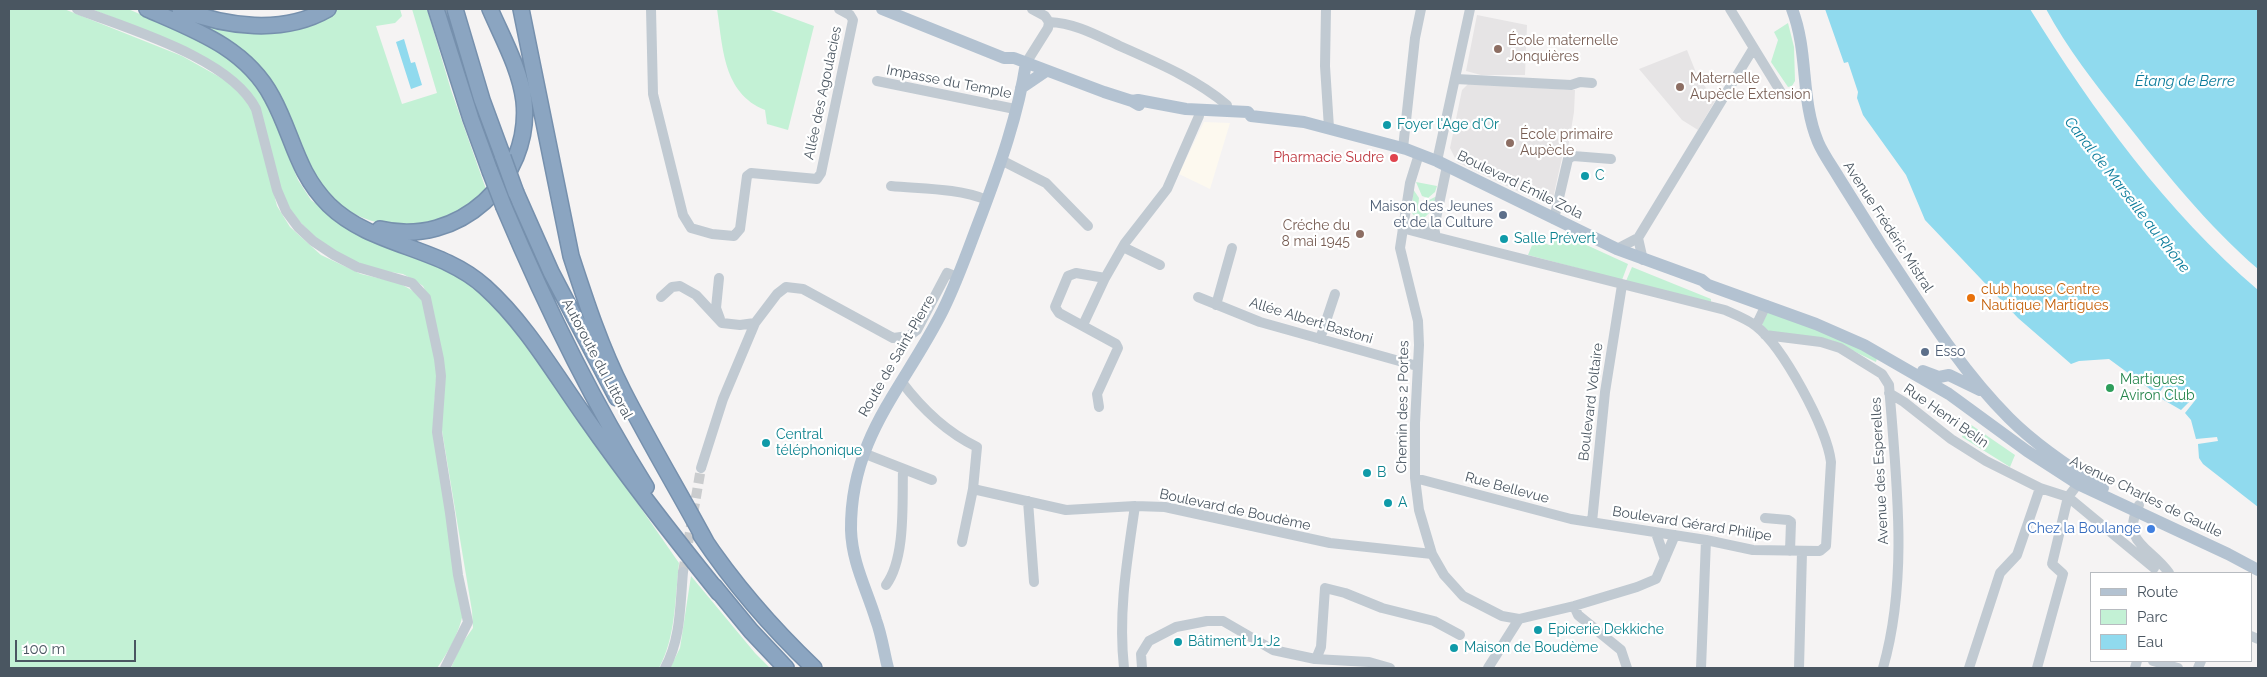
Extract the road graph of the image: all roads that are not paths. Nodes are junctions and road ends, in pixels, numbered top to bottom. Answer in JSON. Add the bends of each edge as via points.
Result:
{"nodes":[{"id":1,"x":77,"y":9,"type":"edge"},
{"id":2,"x":147,"y":9,"type":"edge"},
{"id":3,"x":180,"y":9,"type":"edge"},
{"id":4,"x":328,"y":9,"type":"edge"},
{"id":5,"x":436,"y":9,"type":"edge"},
{"id":6,"x":455,"y":9,"type":"edge"},
{"id":7,"x":490,"y":9,"type":"edge"},
{"id":8,"x":521,"y":9,"type":"edge"},
{"id":9,"x":652,"y":9,"type":"edge"},
{"id":10,"x":839,"y":9,"type":"edge"},
{"id":11,"x":882,"y":9,"type":"edge"},
{"id":12,"x":895,"y":9,"type":"edge"},
{"id":13,"x":1032,"y":9,"type":"edge"},
{"id":14,"x":1326,"y":9,"type":"edge"},
{"id":15,"x":1421,"y":9,"type":"edge"},
{"id":16,"x":1470,"y":9,"type":"edge"},
{"id":17,"x":1730,"y":9,"type":"edge"},
{"id":18,"x":1792,"y":9,"type":"edge"},
{"id":19,"x":1049,"y":22,"type":"junction"},
{"id":20,"x":1037,"y":44,"type":"junction"},
{"id":21,"x":1754,"y":49,"type":"junction"},
{"id":22,"x":1014,"y":58,"type":"junction"},
{"id":23,"x":1026,"y":63,"type":"junction"},
{"id":24,"x":1042,"y":70,"type":"junction"},
{"id":25,"x":1456,"y":79,"type":"junction"},
{"id":26,"x":877,"y":81,"type":"dead end"},
{"id":27,"x":1592,"y":83,"type":"dead end"},
{"id":28,"x":1022,"y":88,"type":"junction"},
{"id":29,"x":1806,"y":92,"type":"junction"},
{"id":30,"x":1016,"y":109,"type":"junction"},
{"id":31,"x":1199,"y":113,"type":"junction"},
{"id":32,"x":1226,"y":114,"type":"junction"},
{"id":33,"x":1329,"y":128,"type":"junction"},
{"id":34,"x":1403,"y":148,"type":"junction"},
{"id":35,"x":1419,"y":154,"type":"junction"},
{"id":36,"x":1611,"y":159,"type":"dead end"},
{"id":37,"x":1001,"y":160,"type":"junction"},
{"id":38,"x":1442,"y":164,"type":"junction"},
{"id":39,"x":313,"y":185,"type":"junction"},
{"id":40,"x":891,"y":186,"type":"dead end"},
{"id":41,"x":987,"y":200,"type":"junction"},
{"id":42,"x":1554,"y":219,"type":"junction"},
{"id":43,"x":1088,"y":226,"type":"dead end"},
{"id":44,"x":1403,"y":226,"type":"junction"},
{"id":45,"x":1435,"y":232,"type":"junction"},
{"id":46,"x":1638,"y":238,"type":"junction"},
{"id":47,"x":1123,"y":247,"type":"junction"},
{"id":48,"x":1232,"y":248,"type":"dead end"},
{"id":49,"x":1617,"y":249,"type":"junction"},
{"id":50,"x":1643,"y":260,"type":"junction"},
{"id":51,"x":1160,"y":265,"type":"dead end"},
{"id":52,"x":957,"y":277,"type":"junction"},
{"id":53,"x":719,"y":278,"type":"dead end"},
{"id":54,"x":1105,"y":278,"type":"junction"},
{"id":55,"x":1702,"y":280,"type":"junction"},
{"id":56,"x":1622,"y":285,"type":"junction"},
{"id":57,"x":1730,"y":293,"type":"junction"},
{"id":58,"x":1335,"y":294,"type":"dead end"},
{"id":59,"x":661,"y":297,"type":"dead end"},
{"id":60,"x":1198,"y":297,"type":"dead end"},
{"id":61,"x":1216,"y":304,"type":"junction"},
{"id":62,"x":1766,"y":305,"type":"junction"},
{"id":63,"x":1725,"y":310,"type":"junction"},
{"id":64,"x":720,"y":320,"type":"junction"},
{"id":65,"x":755,"y":323,"type":"junction"},
{"id":66,"x":1083,"y":325,"type":"junction"},
{"id":67,"x":1756,"y":326,"type":"junction"},
{"id":68,"x":1934,"y":326,"type":"junction"},
{"id":69,"x":1765,"y":335,"type":"junction"},
{"id":70,"x":1320,"y":339,"type":"junction"},
{"id":71,"x":1864,"y":345,"type":"junction"},
{"id":72,"x":1952,"y":349,"type":"joint"},
{"id":73,"x":1417,"y":366,"type":"junction"},
{"id":74,"x":1949,"y":375,"type":"junction"},
{"id":75,"x":1925,"y":380,"type":"joint"},
{"id":76,"x":901,"y":381,"type":"junction"},
{"id":77,"x":1890,"y":393,"type":"junction"},
{"id":78,"x":1986,"y":394,"type":"junction"},
{"id":79,"x":1099,"y":407,"type":"dead end"},
{"id":80,"x":863,"y":453,"type":"junction"},
{"id":81,"x":701,"y":468,"type":"tunnel mouth"},
{"id":82,"x":903,"y":469,"type":"junction"},
{"id":83,"x":1415,"y":478,"type":"junction"},
{"id":84,"x":932,"y":480,"type":"dead end"},
{"id":85,"x":2078,"y":484,"type":"junction"},
{"id":86,"x":2040,"y":488,"type":"junction"},
{"id":87,"x":973,"y":489,"type":"junction"},
{"id":88,"x":2068,"y":497,"type":"junction"},
{"id":89,"x":1028,"y":501,"type":"junction"},
{"id":90,"x":1135,"y":506,"type":"junction"},
{"id":91,"x":2138,"y":508,"type":"junction"},
{"id":92,"x":1765,"y":518,"type":"dead end"},
{"id":93,"x":1592,"y":522,"type":"junction"},
{"id":94,"x":1656,"y":532,"type":"junction"},
{"id":95,"x":1675,"y":535,"type":"junction"},
{"id":96,"x":1706,"y":540,"type":"junction"},
{"id":97,"x":706,"y":542,"type":"junction"},
{"id":98,"x":962,"y":542,"type":"dead end"},
{"id":99,"x":1790,"y":551,"type":"junction"},
{"id":100,"x":1802,"y":552,"type":"junction"},
{"id":101,"x":1432,"y":554,"type":"junction"},
{"id":102,"x":1665,"y":559,"type":"junction"},
{"id":103,"x":2258,"y":563,"type":"edge"},
{"id":104,"x":2154,"y":568,"type":"dead end"},
{"id":105,"x":2258,"y":570,"type":"edge"},
{"id":106,"x":683,"y":572,"type":"tunnel mouth"},
{"id":107,"x":2168,"y":572,"type":"edge"},
{"id":108,"x":1034,"y":582,"type":"dead end"},
{"id":109,"x":886,"y":585,"type":"dead end"},
{"id":110,"x":720,"y":593,"type":"junction"},
{"id":111,"x":1574,"y":606,"type":"junction"},
{"id":112,"x":1519,"y":619,"type":"junction"},
{"id":113,"x":1460,"y":635,"type":"dead end"},
{"id":114,"x":1316,"y":659,"type":"junction"},
{"id":115,"x":2157,"y":662,"type":"edge"},
{"id":116,"x":445,"y":668,"type":"edge"},
{"id":117,"x":666,"y":668,"type":"edge"},
{"id":118,"x":786,"y":668,"type":"edge"},
{"id":119,"x":814,"y":668,"type":"edge"},
{"id":120,"x":888,"y":668,"type":"edge"},
{"id":121,"x":1124,"y":668,"type":"edge"},
{"id":122,"x":1142,"y":668,"type":"edge"},
{"id":123,"x":1390,"y":668,"type":"edge"},
{"id":124,"x":1488,"y":668,"type":"edge"},
{"id":125,"x":1627,"y":668,"type":"edge"},
{"id":126,"x":1701,"y":668,"type":"edge"},
{"id":127,"x":1800,"y":668,"type":"edge"},
{"id":128,"x":1884,"y":668,"type":"edge"},
{"id":129,"x":1969,"y":668,"type":"edge"},
{"id":130,"x":2037,"y":668,"type":"edge"},
{"id":131,"x":2178,"y":668,"type":"edge"}],
"edges":[{"from":1,"to":116,"type":"street","via":[[165,43],[241,87],[256,109],[277,190],[286,211],[298,227],[313,241],[357,267],[412,282],[426,298],[441,376],[437,432],[468,622]]},
{"from":2,"to":39,"type":"highway","via":[[215,40],[249,65],[273,97],[300,166]]},
{"from":3,"to":4,"type":"highway","via":[[224,22],[254,26],[296,22]]},
{"from":5,"to":110,"type":"highway","name":"Autoroute du Littoral","bridge":true,"via":[[490,171],[555,321],[613,432],[664,515]]},
{"from":6,"to":97,"type":"highway","name":"Autoroute du Littoral","bridge":true,"via":[[482,100],[516,193],[551,272],[601,371],[647,451]]},
{"from":7,"to":39,"type":"highway","via":[[518,74],[524,119],[523,137],[512,167],[490,197],[471,213],[443,226],[396,231],[358,222],[333,206]]},
{"from":8,"to":97,"type":"highway","via":[[571,256],[583,295],[624,392]]},
{"from":9,"to":10,"type":"street","name":"Allée des Agoulacies","via":[[653,94],[683,215],[691,228],[734,236],[740,229],[747,176],[751,173],[817,179],[821,173],[853,20]]},
{"from":11,"to":22,"type":"main road","via":[[1004,58]]},
{"from":12,"to":22,"type":"main road","via":[[1006,51]]},
{"from":13,"to":19,"type":"street"},
{"from":14,"to":33,"type":"street"},
{"from":15,"to":34,"type":"street"},
{"from":16,"to":25,"type":"street"},
{"from":17,"to":21,"type":"street"},
{"from":18,"to":29,"type":"main road","name":"Avenue Frédéric Mistral","via":[[1804,53]]},
{"from":19,"to":20,"type":"street"},
{"from":19,"to":32,"type":"street","via":[[1076,26],[1157,63],[1216,96],[1227,105]]},
{"from":20,"to":22,"type":"street"},
{"from":20,"to":23,"type":"street"},
{"from":20,"to":24,"type":"street"},
{"from":21,"to":29,"type":"street","via":[[1782,94],[1790,96]]},
{"from":21,"to":46,"type":"street"},
{"from":22,"to":23,"type":"main road","name":"Boulevard Émile Zola"},
{"from":23,"to":24,"type":"main road","name":"Boulevard Émile Zola"},
{"from":23,"to":28,"type":"main road","name":"Route de Saint-Pierre"},
{"from":24,"to":28,"type":"main road"},
{"from":24,"to":31,"type":"main road","name":"Boulevard Émile Zola","via":[[1137,105],[1166,112]]},
{"from":25,"to":27,"type":"street","via":[[1571,86],[1580,82]]},
{"from":25,"to":38,"type":"street"},
{"from":26,"to":30,"type":"street","name":"Impasse du Temple"},
{"from":28,"to":30,"type":"main road","name":"Route de Saint-Pierre"},
{"from":29,"to":68,"type":"main road","name":"Avenue Frédéric Mistral","via":[[1808,112],[1818,143]]},
{"from":30,"to":37,"type":"main road","name":"Route de Saint-Pierre"},
{"from":31,"to":32,"type":"main road","name":"Boulevard Émile Zola"},
{"from":31,"to":47,"type":"street","via":[[1167,189]]},
{"from":32,"to":33,"type":"main road","name":"Boulevard Émile Zola","via":[[1248,112],[1251,116]]},
{"from":33,"to":34,"type":"main road","name":"Boulevard Émile Zola"},
{"from":34,"to":35,"type":"main road","name":"Boulevard Émile Zola"},
{"from":35,"to":38,"type":"main road","name":"Boulevard Émile Zola"},
{"from":35,"to":44,"type":"street","name":"Chemin des 2 Portes","via":[[1410,182]]},
{"from":36,"to":42,"type":"street","via":[[1573,156],[1568,159]]},
{"from":37,"to":41,"type":"main road","name":"Route de Saint-Pierre"},
{"from":37,"to":43,"type":"street","via":[[1046,183]]},
{"from":38,"to":42,"type":"main road","name":"Boulevard Émile Zola"},
{"from":38,"to":45,"type":"street"},
{"from":39,"to":110,"type":"highway","via":[[328,204],[351,221],[463,270],[497,298],[529,336],[638,491]]},
{"from":40,"to":41,"type":"street"},
{"from":41,"to":52,"type":"main road","name":"Route de Saint-Pierre"},
{"from":42,"to":49,"type":"main road","name":"Boulevard Émile Zola"},
{"from":44,"to":45,"type":"street"},
{"from":44,"to":73,"type":"street","name":"Chemin des 2 Portes","via":[[1400,254],[1418,321]]},
{"from":45,"to":56,"type":"street"},
{"from":46,"to":49,"type":"street"},
{"from":46,"to":50,"type":"street"},
{"from":47,"to":51,"type":"street"},
{"from":47,"to":54,"type":"street"},
{"from":48,"to":61,"type":"street"},
{"from":49,"to":50,"type":"main road","name":"Boulevard Émile Zola"},
{"from":50,"to":55,"type":"main road","name":"Boulevard Émile Zola"},
{"from":52,"to":65,"type":"street","via":[[947,274],[917,330],[909,336],[893,338],[804,289],[786,287]]},
{"from":52,"to":76,"type":"main road","name":"Route de Saint-Pierre","via":[[932,330]]},
{"from":53,"to":64,"type":"street","via":[[716,308]]},
{"from":54,"to":66,"type":"street"},
{"from":54,"to":66,"type":"street","via":[[1072,274],[1057,298],[1055,306],[1059,313]]},
{"from":55,"to":57,"type":"main road","name":"Boulevard Émile Zola","via":[[1708,286]]},
{"from":55,"to":74,"type":"main road","name":"Boulevard Émile Zola","via":[[1710,279],[1814,317],[1854,334],[1931,375]]},
{"from":56,"to":63,"type":"street"},
{"from":56,"to":93,"type":"street","name":"Boulevard Voltaire","via":[[1604,392]]},
{"from":57,"to":62,"type":"main road","name":"Boulevard Émile Zola"},
{"from":57,"to":63,"type":"street"},
{"from":58,"to":70,"type":"street"},
{"from":59,"to":64,"type":"street","via":[[672,287],[680,286],[696,294]]},
{"from":60,"to":61,"type":"street","name":"Allée Albert Bastoni"},
{"from":61,"to":70,"type":"street","name":"Allée Albert Bastoni","via":[[1260,322]]},
{"from":62,"to":67,"type":"street"},
{"from":62,"to":71,"type":"main road","name":"Boulevard Émile Zola"},
{"from":63,"to":67,"type":"street"},
{"from":64,"to":65,"type":"street","via":[[740,325]]},
{"from":65,"to":81,"type":"street","via":[[723,399]]},
{"from":66,"to":79,"type":"street","via":[[1118,348],[1098,394]]},
{"from":67,"to":69,"type":"street"},
{"from":68,"to":72,"type":"main road","name":"Avenue Frédéric Mistral"},
{"from":68,"to":74,"type":"main road","name":"Avenue Frédéric Mistral","via":[[1951,360]]},
{"from":69,"to":77,"type":"street","name":"Avenue des Esperelles","via":[[1821,342],[1840,348],[1882,374]]},
{"from":69,"to":100,"type":"street","name":"Boulevard Gérard Philipe","via":[[1812,408],[1829,449],[1826,546],[1820,551]]},
{"from":70,"to":73,"type":"street","name":"Allée Albert Bastoni"},
{"from":71,"to":74,"type":"main road","via":[[1934,380],[1943,380]]},
{"from":71,"to":75,"type":"main road","name":"Boulevard Émile Zola"},
{"from":72,"to":78,"type":"main road","name":"Avenue Charles de Gaulle"},
{"from":73,"to":83,"type":"street","name":"Chemin des 2 Portes"},
{"from":74,"to":78,"type":"main road"},
{"from":75,"to":85,"type":"main road","name":"Avenue Charles de Gaulle"},
{"from":76,"to":80,"type":"main road","name":"Route de Saint-Pierre"},
{"from":76,"to":87,"type":"street","via":[[929,414],[957,437],[977,447]]},
{"from":77,"to":86,"type":"street","name":"Rue Henri Belin","via":[[1951,439]]},
{"from":77,"to":128,"type":"street","name":"Avenue des Esperelles","via":[[1899,562],[1892,637]]},
{"from":78,"to":91,"type":"main road","name":"Avenue Charles de Gaulle","via":[[2036,442],[2075,471]]},
{"from":80,"to":82,"type":"street"},
{"from":80,"to":120,"type":"main road","name":"Route de Saint-Pierre","via":[[853,493],[851,532],[855,559],[877,621]]},
{"from":82,"to":84,"type":"street"},
{"from":82,"to":109,"type":"street","via":[[898,556],[892,578]]},
{"from":83,"to":93,"type":"street","name":"Rue Bellevue"},
{"from":83,"to":101,"type":"street","name":"Chemin des 2 Portes","via":[[1419,510]]},
{"from":85,"to":88,"type":"street"},
{"from":85,"to":91,"type":"main road","name":"Avenue Charles de Gaulle"},
{"from":86,"to":88,"type":"street","name":"Rue Henri Belin"},
{"from":86,"to":129,"type":"street","via":[[2017,555],[2000,573]]},
{"from":87,"to":89,"type":"street","name":"Boulevard de Boudème"},
{"from":87,"to":98,"type":"street"},
{"from":88,"to":104,"type":"street"},
{"from":88,"to":130,"type":"street","via":[[2052,564],[2063,574]]},
{"from":89,"to":90,"type":"street","name":"Boulevard de Boudème","via":[[1066,510]]},
{"from":89,"to":108,"type":"street"},
{"from":90,"to":101,"type":"street","name":"Boulevard de Boudème","via":[[1165,507],[1330,543]]},
{"from":90,"to":121,"type":"street","via":[[1122,596]]},
{"from":91,"to":103,"type":"main road","name":"Avenue Charles de Gaulle"},
{"from":91,"to":105,"type":"main road","name":"Avenue Charles de Gaulle"},
{"from":91,"to":107,"type":"street","via":[[2131,526],[2135,538]]},
{"from":92,"to":99,"type":"street","via":[[1791,522]]},
{"from":93,"to":94,"type":"street","name":"Boulevard Gérard Philipe"},
{"from":94,"to":95,"type":"street","name":"Boulevard Gérard Philipe"},
{"from":94,"to":102,"type":"street"},
{"from":95,"to":96,"type":"street","name":"Boulevard Gérard Philipe"},
{"from":95,"to":102,"type":"street","name":"Chemin des 2 Portes"},
{"from":96,"to":99,"type":"street","name":"Boulevard Gérard Philipe","via":[[1752,550]]},
{"from":96,"to":126,"type":"street"},
{"from":97,"to":119,"type":"highway","name":"Autoroute du Littoral","via":[[766,618]]},
{"from":99,"to":100,"type":"street","name":"Boulevard Gérard Philipe"},
{"from":100,"to":127,"type":"street"},
{"from":101,"to":112,"type":"street","name":"Chemin des 2 Portes","via":[[1444,575],[1463,596],[1502,616]]},
{"from":102,"to":111,"type":"street","name":"Chemin des 2 Portes","via":[[1656,579]]},
{"from":106,"to":117,"type":"street","via":[[678,634]]},
{"from":110,"to":118,"type":"highway","name":"Autoroute du Littoral"},
{"from":111,"to":112,"type":"street","name":"Chemin des 2 Portes"},
{"from":111,"to":125,"type":"street","via":[[1578,614],[1621,650]]},
{"from":112,"to":124,"type":"street"},
{"from":113,"to":114,"type":"street","via":[[1434,621],[1382,608],[1325,588],[1321,647]]},
{"from":114,"to":122,"type":"street","via":[[1273,650],[1223,621],[1207,621],[1176,627],[1149,641],[1141,654]]},
{"from":114,"to":123,"type":"street","via":[[1369,662]]},
{"from":115,"to":131,"type":"street"}]}
